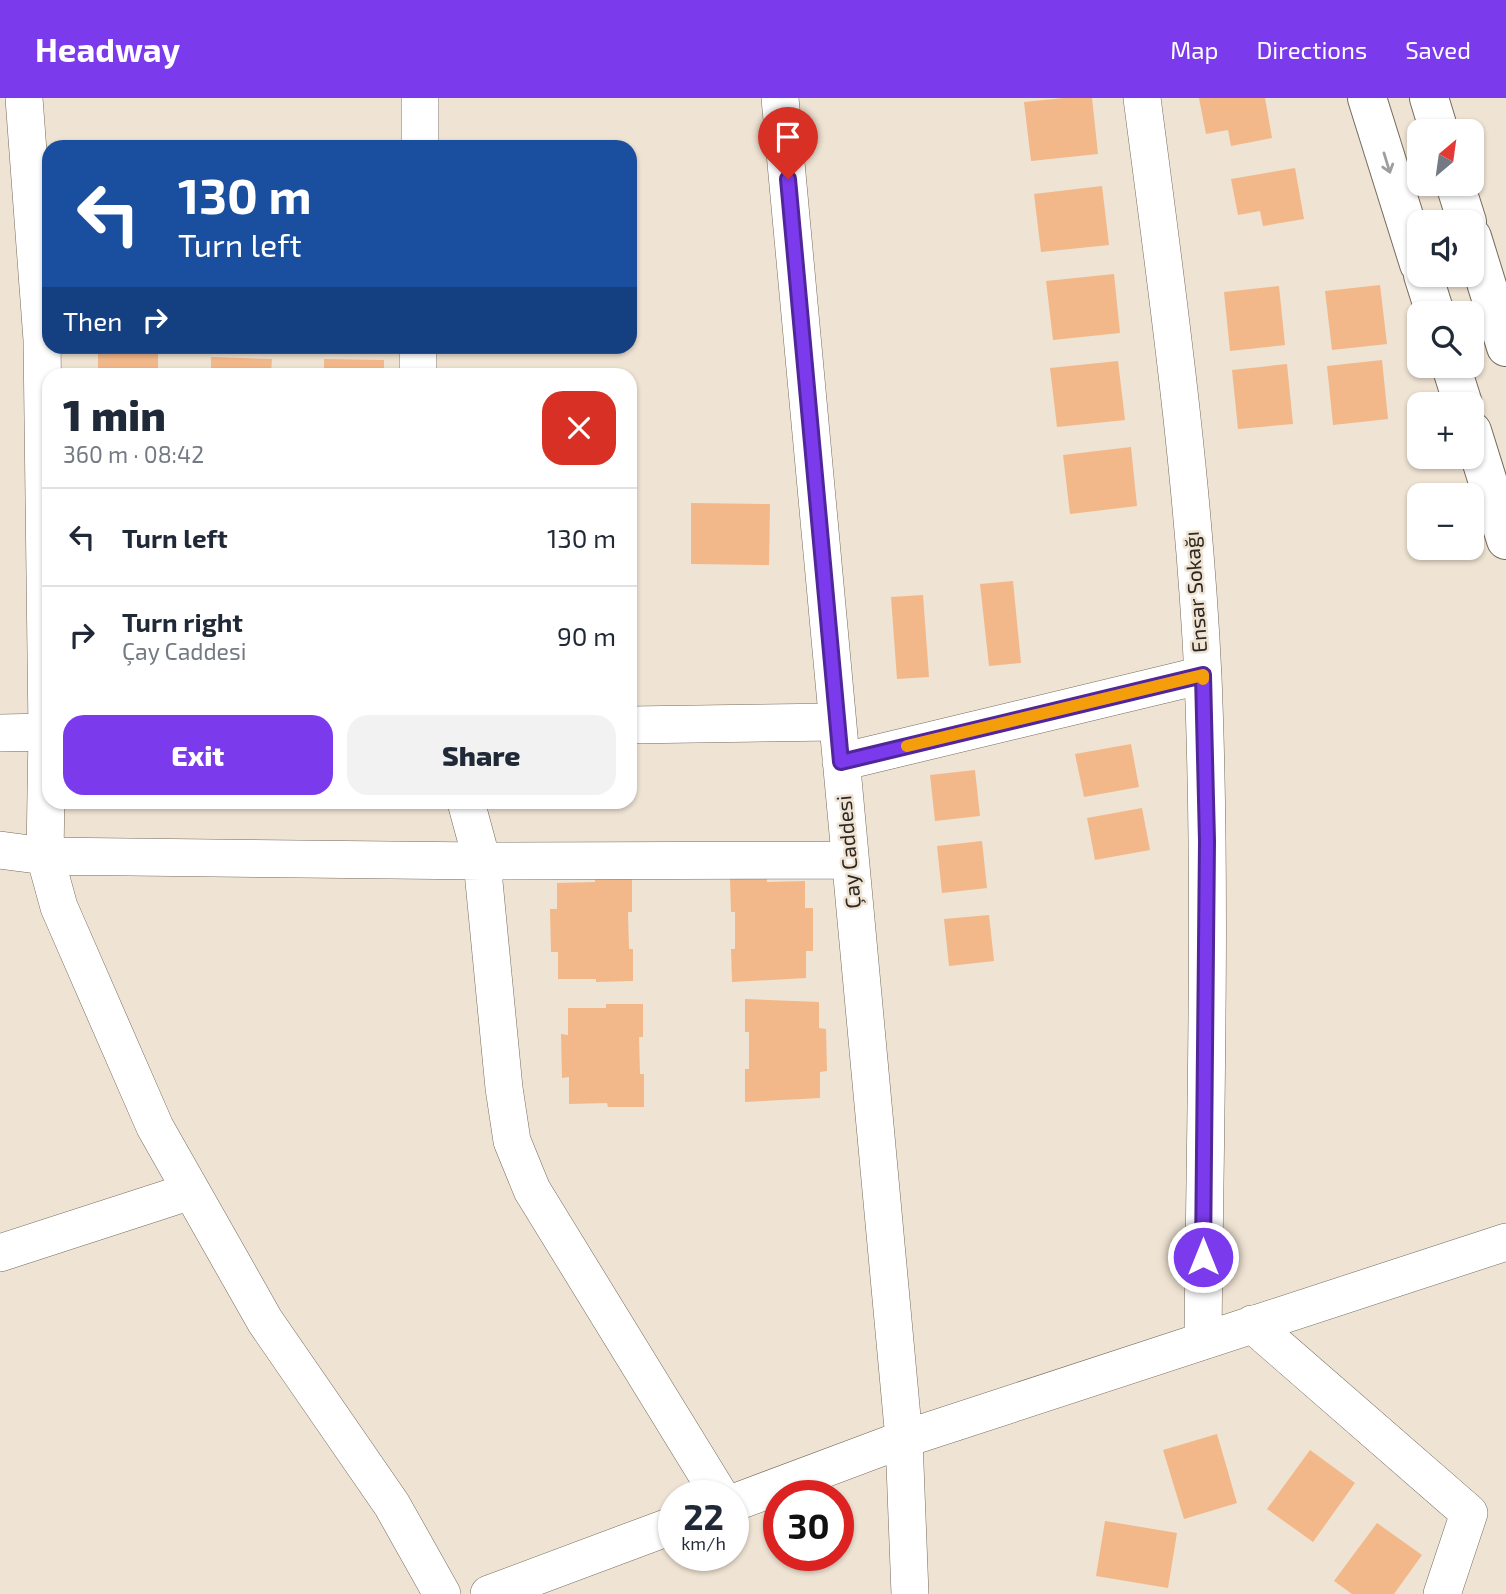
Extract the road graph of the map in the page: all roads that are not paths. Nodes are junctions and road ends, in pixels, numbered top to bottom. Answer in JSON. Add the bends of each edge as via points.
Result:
{"nodes":[{"id":1,"x":24,"y":98,"type":"edge"},
{"id":2,"x":420,"y":98,"type":"edge"},
{"id":3,"x":780,"y":98,"type":"edge"},
{"id":4,"x":1142,"y":98,"type":"edge"},
{"id":5,"x":1367,"y":98,"type":"edge"},
{"id":6,"x":1429,"y":98,"type":"edge"},
{"id":7,"x":1435,"y":119,"type":"edge"},
{"id":8,"x":420,"y":140,"type":"edge"},
{"id":9,"x":1407,"y":226,"type":"edge"},
{"id":10,"x":1484,"y":276,"type":"edge"},
{"id":11,"x":42,"y":327,"type":"edge"},
{"id":12,"x":1506,"y":347,"type":"edge"},
{"id":13,"x":1484,"y":469,"type":"edge"},
{"id":14,"x":1506,"y":540,"type":"edge"},
{"id":15,"x":1203,"y":675,"type":"junction"},
{"id":16,"x":837,"y":722,"type":"junction"},
{"id":17,"x":637,"y":725,"type":"edge"},
{"id":18,"x":42,"y":732,"type":"edge"},
{"id":19,"x":0,"y":733,"type":"edge"},
{"id":20,"x":841,"y":762,"type":"junction"},
{"id":21,"x":47,"y":809,"type":"edge"},
{"id":22,"x":468,"y":809,"type":"edge"},
{"id":23,"x":0,"y":850,"type":"edge"},
{"id":24,"x":46,"y":856,"type":"junction"},
{"id":25,"x":850,"y":860,"type":"junction"},
{"id":26,"x":482,"y":861,"type":"junction"},
{"id":27,"x":191,"y":1191,"type":"junction"},
{"id":28,"x":1506,"y":1242,"type":"edge"},
{"id":29,"x":0,"y":1253,"type":"edge"},
{"id":30,"x":1252,"y":1324,"type":"junction"},
{"id":31,"x":1203,"y":1341,"type":"junction"},
{"id":32,"x":904,"y":1438,"type":"junction"},
{"id":33,"x":710,"y":1480,"type":"edge"},
{"id":34,"x":749,"y":1497,"type":"edge"},
{"id":35,"x":658,"y":1531,"type":"edge"},
{"id":36,"x":442,"y":1594,"type":"edge"},
{"id":37,"x":489,"y":1594,"type":"edge"},
{"id":38,"x":910,"y":1594,"type":"edge"},
{"id":39,"x":1442,"y":1594,"type":"edge"}],
"edges":[{"from":1,"to":11,"type":"street"},
{"from":2,"to":8,"type":"street"},
{"from":3,"to":16,"type":"street","name":"Çay Caddesi"},
{"from":4,"to":15,"type":"street","name":"Ensar Sokağı","via":[[1183,420]]},
{"from":5,"to":9,"type":"main road","one_way":true},
{"from":6,"to":7,"type":"main road"},
{"from":10,"to":12,"type":"main road"},
{"from":13,"to":14,"type":"main road"},
{"from":15,"to":20,"type":"street"},
{"from":15,"to":31,"type":"street","name":"Ensar Sokağı","via":[[1207,841]]},
{"from":16,"to":17,"type":"street"},
{"from":16,"to":20,"type":"street","name":"Çay Caddesi"},
{"from":18,"to":19,"type":"street"},
{"from":20,"to":25,"type":"street","name":"Çay Caddesi"},
{"from":21,"to":24,"type":"street"},
{"from":22,"to":26,"type":"street"},
{"from":23,"to":24,"type":"street"},
{"from":24,"to":26,"type":"street"},
{"from":24,"to":27,"type":"street","via":[[59,908],[149,1115]]},
{"from":25,"to":26,"type":"street"},
{"from":25,"to":32,"type":"street","name":"Çay Caddesi"},
{"from":26,"to":33,"type":"street","via":[[512,1141],[532,1190]]},
{"from":27,"to":29,"type":"street"},
{"from":27,"to":36,"type":"street","via":[[265,1321],[393,1504]]},
{"from":28,"to":30,"type":"street"},
{"from":30,"to":31,"type":"street"},
{"from":30,"to":39,"type":"street","via":[[1469,1513]]},
{"from":31,"to":32,"type":"street"},
{"from":32,"to":34,"type":"street"},
{"from":32,"to":38,"type":"street","name":"Çay Caddesi"},
{"from":35,"to":37,"type":"street"}]}
